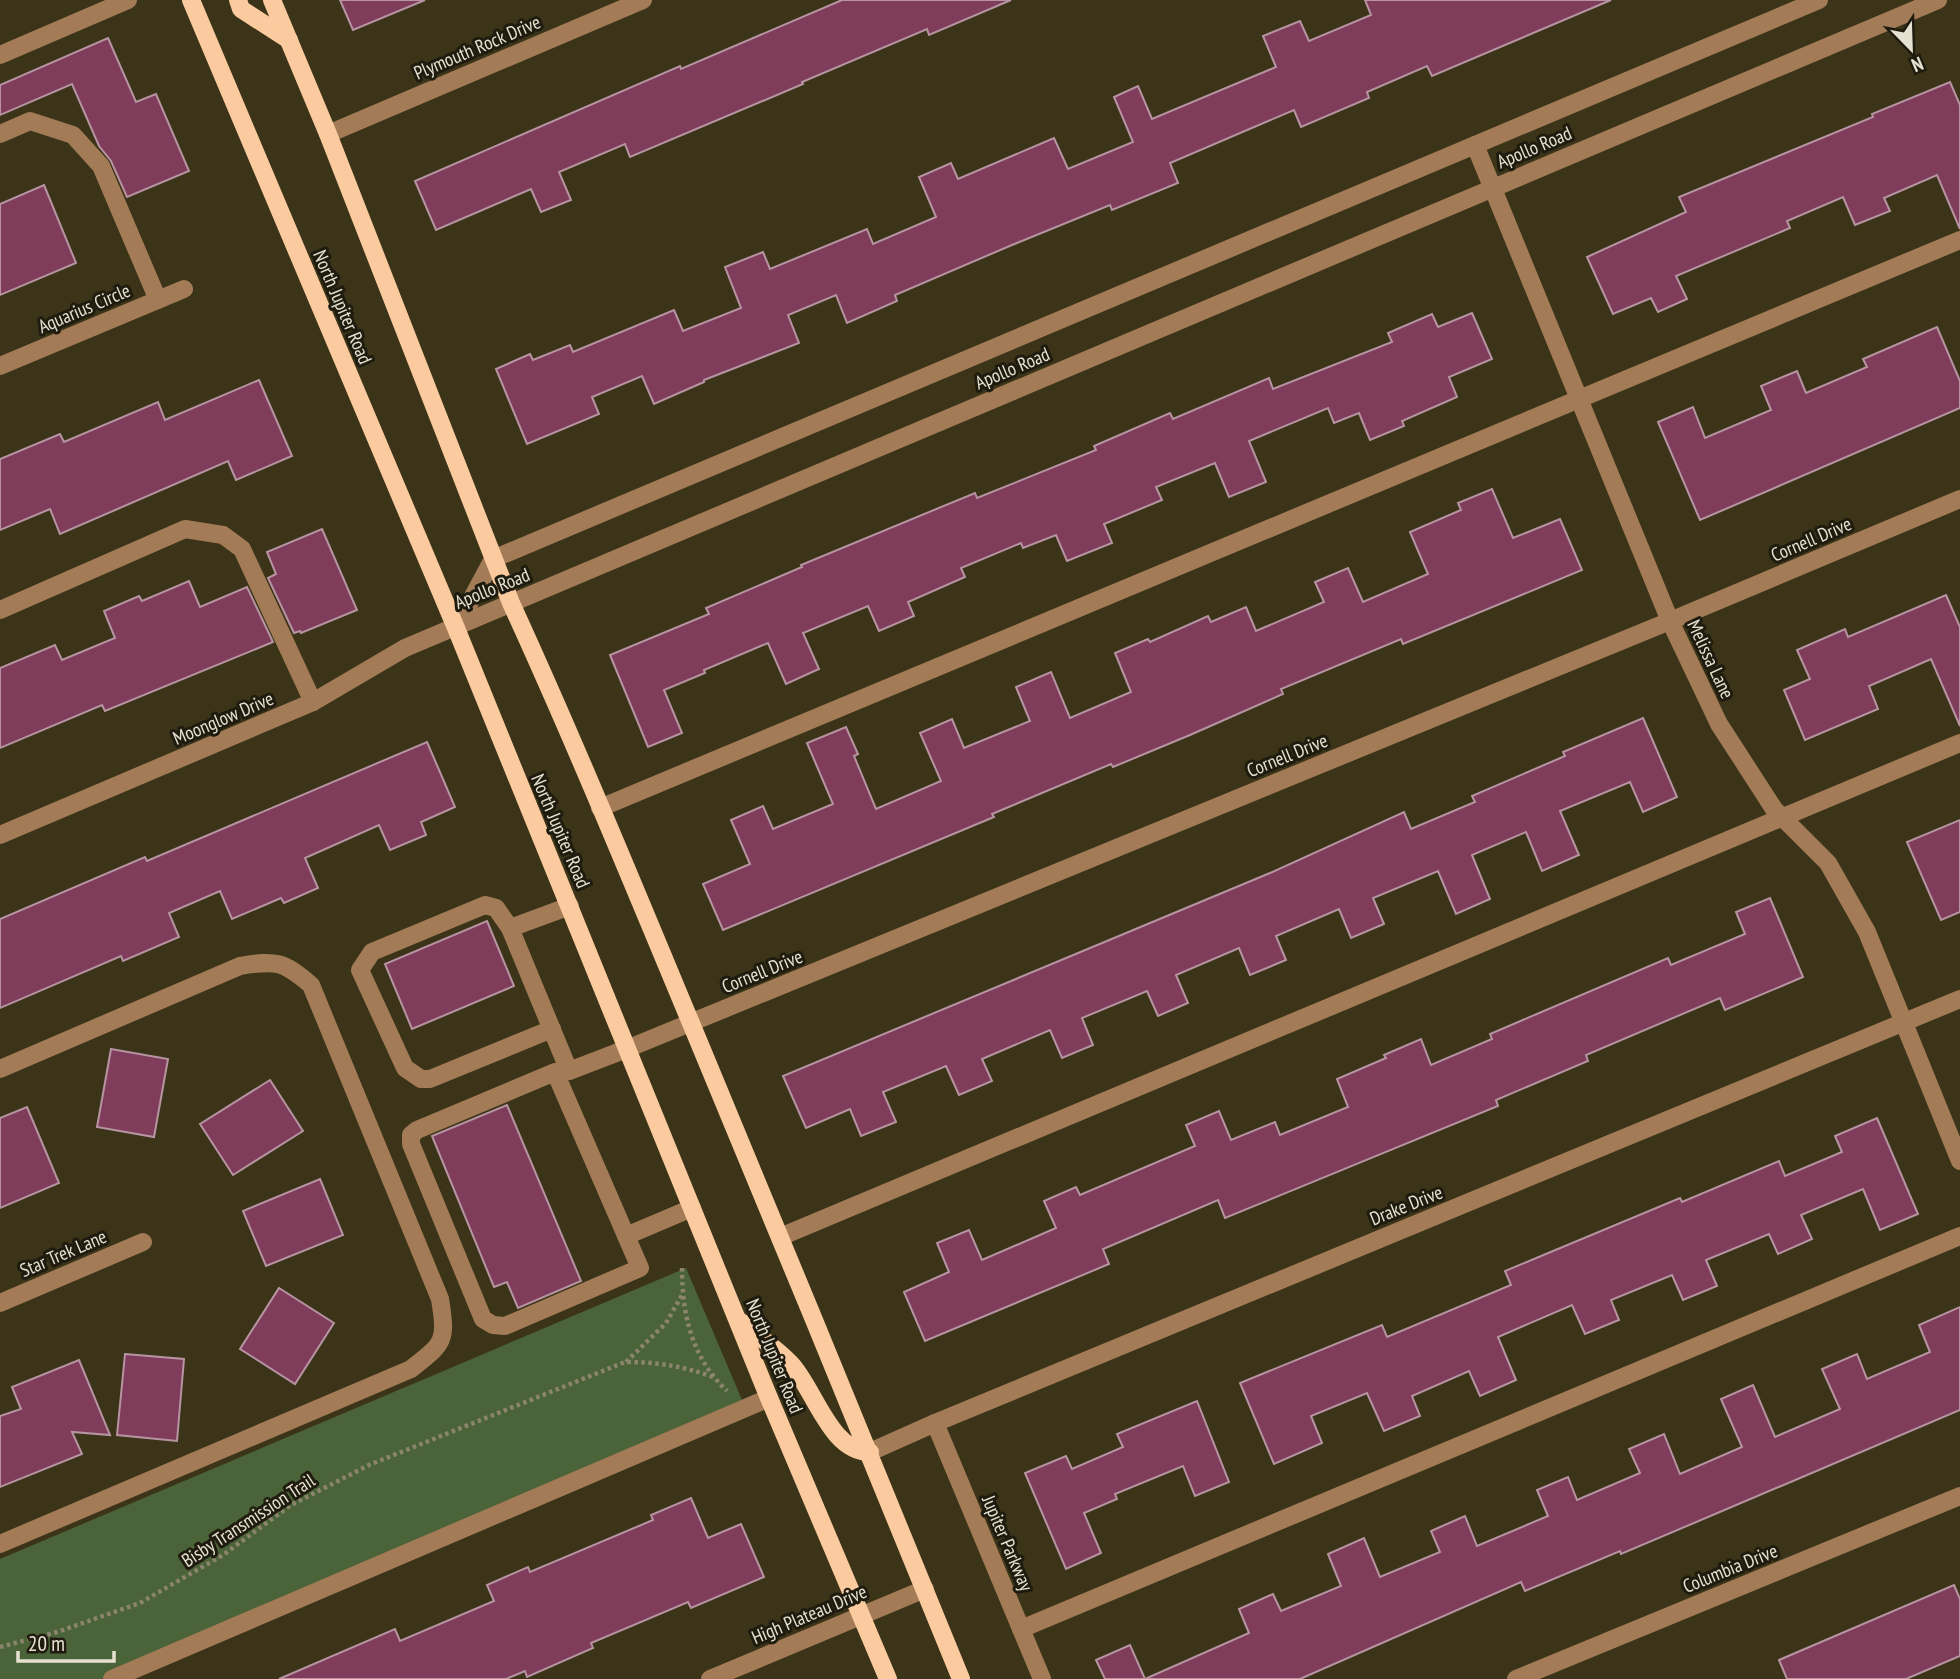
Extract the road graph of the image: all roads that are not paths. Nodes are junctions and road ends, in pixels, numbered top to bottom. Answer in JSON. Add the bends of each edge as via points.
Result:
{"nodes":[{"id":1,"x":128,"y":0,"type":"edge"},
{"id":2,"x":191,"y":0,"type":"edge"},
{"id":3,"x":238,"y":0,"type":"edge"},
{"id":4,"x":272,"y":0,"type":"edge"},
{"id":5,"x":643,"y":0,"type":"edge"},
{"id":6,"x":1819,"y":0,"type":"edge"},
{"id":7,"x":1938,"y":0,"type":"edge"},
{"id":8,"x":289,"y":40,"type":"junction"},
{"id":9,"x":0,"y":55,"type":"edge"},
{"id":10,"x":0,"y":134,"type":"edge"},
{"id":11,"x":328,"y":134,"type":"junction"},
{"id":12,"x":1475,"y":145,"type":"junction"},
{"id":13,"x":1493,"y":187,"type":"junction"},
{"id":14,"x":1960,"y":240,"type":"edge"},
{"id":15,"x":184,"y":289,"type":"dead end"},
{"id":16,"x":158,"y":300,"type":"junction"},
{"id":17,"x":0,"y":366,"type":"edge"},
{"id":18,"x":1580,"y":398,"type":"junction"},
{"id":19,"x":1960,"y":499,"type":"edge"},
{"id":20,"x":493,"y":558,"type":"junction"},
{"id":21,"x":511,"y":603,"type":"junction"},
{"id":22,"x":0,"y":610,"type":"edge"},
{"id":23,"x":1670,"y":621,"type":"junction"},
{"id":24,"x":456,"y":628,"type":"junction"},
{"id":25,"x":313,"y":702,"type":"junction"},
{"id":26,"x":1960,"y":743,"type":"edge"},
{"id":27,"x":600,"y":808,"type":"junction"},
{"id":28,"x":1783,"y":818,"type":"junction"},
{"id":29,"x":0,"y":835,"type":"edge"},
{"id":30,"x":570,"y":906,"type":"junction"},
{"id":31,"x":510,"y":928,"type":"junction"},
{"id":32,"x":1960,"y":999,"type":"edge"},
{"id":33,"x":1903,"y":1022,"type":"junction"},
{"id":34,"x":690,"y":1023,"type":"junction"},
{"id":35,"x":552,"y":1029,"type":"junction"},
{"id":36,"x":629,"y":1048,"type":"junction"},
{"id":37,"x":0,"y":1069,"type":"edge"},
{"id":38,"x":562,"y":1071,"type":"junction"},
{"id":39,"x":1960,"y":1161,"type":"edge"},
{"id":40,"x":692,"y":1208,"type":"junction"},
{"id":41,"x":626,"y":1236,"type":"junction"},
{"id":42,"x":1960,"y":1236,"type":"edge"},
{"id":43,"x":780,"y":1237,"type":"junction"},
{"id":44,"x":143,"y":1242,"type":"dead end"},
{"id":45,"x":0,"y":1303,"type":"edge"},
{"id":46,"x":738,"y":1320,"type":"junction"},
{"id":47,"x":769,"y":1398,"type":"junction"},
{"id":48,"x":935,"y":1423,"type":"junction"},
{"id":49,"x":870,"y":1452,"type":"junction"},
{"id":50,"x":1960,"y":1496,"type":"edge"},
{"id":51,"x":0,"y":1544,"type":"edge"},
{"id":52,"x":925,"y":1589,"type":"junction"},
{"id":53,"x":861,"y":1615,"type":"junction"},
{"id":54,"x":1021,"y":1629,"type":"junction"},
{"id":55,"x":112,"y":1679,"type":"edge"},
{"id":56,"x":710,"y":1679,"type":"edge"},
{"id":57,"x":888,"y":1679,"type":"edge"},
{"id":58,"x":961,"y":1679,"type":"edge"},
{"id":59,"x":1042,"y":1679,"type":"edge"},
{"id":60,"x":1516,"y":1679,"type":"edge"}],
"edges":[{"from":1,"to":9,"type":"street"},
{"from":2,"to":24,"type":"main road","name":"North Jupiter Road"},
{"from":3,"to":8,"type":"main road","via":[[242,9]]},
{"from":4,"to":8,"type":"main road"},
{"from":5,"to":11,"type":"street","name":"Plymouth Rock Drive"},
{"from":6,"to":12,"type":"street","name":"Apollo Road"},
{"from":7,"to":13,"type":"street","name":"Apollo Road"},
{"from":8,"to":11,"type":"main road"},
{"from":10,"to":16,"type":"street","via":[[30,121],[73,135],[101,166]]},
{"from":11,"to":20,"type":"main road"},
{"from":12,"to":13,"type":"street","name":"Melissa Lane"},
{"from":12,"to":20,"type":"street","name":"Apollo Road"},
{"from":13,"to":18,"type":"street","name":"Melissa Lane"},
{"from":13,"to":21,"type":"street","name":"Apollo Road"},
{"from":14,"to":18,"type":"street"},
{"from":15,"to":16,"type":"street","name":"Aquarius Circle"},
{"from":16,"to":17,"type":"street","name":"Aquarius Circle"},
{"from":18,"to":23,"type":"street","name":"Melissa Lane"},
{"from":18,"to":27,"type":"street"},
{"from":19,"to":23,"type":"street","name":"Cornell Drive"},
{"from":20,"to":21,"type":"main road"},
{"from":20,"to":24,"type":"street","name":"Apollo Road"},
{"from":21,"to":24,"type":"street","name":"Apollo Road"},
{"from":21,"to":27,"type":"main road"},
{"from":22,"to":25,"type":"street","via":[[185,529],[223,535],[242,549]]},
{"from":23,"to":28,"type":"street","name":"Melissa Lane","via":[[1718,724]]},
{"from":23,"to":34,"type":"street","name":"Cornell Drive"},
{"from":24,"to":25,"type":"street","name":"Moonglow Drive","via":[[405,648]]},
{"from":24,"to":30,"type":"main road","name":"North Jupiter Road"},
{"from":25,"to":29,"type":"street","name":"Moonglow Drive"},
{"from":26,"to":28,"type":"street"},
{"from":27,"to":34,"type":"main road"},
{"from":28,"to":33,"type":"street","name":"Melissa Lane","via":[[1828,863],[1867,932]]},
{"from":28,"to":43,"type":"street"},
{"from":30,"to":31,"type":"street"},
{"from":30,"to":36,"type":"main road","name":"North Jupiter Road"},
{"from":31,"to":35,"type":"street"},
{"from":31,"to":35,"type":"street","via":[[496,908],[485,905],[372,952],[360,970],[405,1068],[421,1079]]},
{"from":32,"to":33,"type":"street","name":"Drake Drive"},
{"from":33,"to":39,"type":"street","name":"Melissa Lane"},
{"from":33,"to":48,"type":"street","name":"Drake Drive"},
{"from":34,"to":36,"type":"street","name":"Cornell Drive"},
{"from":34,"to":43,"type":"main road"},
{"from":35,"to":38,"type":"street"},
{"from":36,"to":38,"type":"street","name":"Cornell Drive"},
{"from":36,"to":40,"type":"main road","name":"North Jupiter Road"},
{"from":37,"to":51,"type":"street","via":[[240,965],[269,961],[294,970],[311,985],[440,1299],[445,1327],[438,1348],[411,1369]]},
{"from":38,"to":41,"type":"street"},
{"from":38,"to":41,"type":"street","name":"Cornell Drive","via":[[417,1130],[411,1135],[411,1144],[483,1319],[493,1325],[505,1326],[639,1268]]},
{"from":40,"to":41,"type":"street"},
{"from":40,"to":46,"type":"main road","name":"North Jupiter Road"},
{"from":42,"to":54,"type":"street"},
{"from":43,"to":49,"type":"main road"},
{"from":44,"to":45,"type":"street","name":"Star Trek Lane"},
{"from":46,"to":47,"type":"main road","name":"North Jupiter Road"},
{"from":46,"to":49,"type":"main road","via":[[792,1364],[839,1439],[857,1452]]},
{"from":47,"to":53,"type":"main road","name":"North Jupiter Road"},
{"from":47,"to":55,"type":"street"},
{"from":48,"to":49,"type":"street","name":"Drake Drive"},
{"from":48,"to":54,"type":"street","name":"Jupiter Parkway"},
{"from":49,"to":52,"type":"main road"},
{"from":50,"to":60,"type":"street","name":"Columbia Drive"},
{"from":52,"to":53,"type":"street","name":"High Plateau Drive"},
{"from":52,"to":58,"type":"main road"},
{"from":53,"to":56,"type":"street","name":"High Plateau Drive"},
{"from":53,"to":57,"type":"main road","name":"North Jupiter Road"},
{"from":54,"to":59,"type":"street","name":"Jupiter Parkway"}]}
